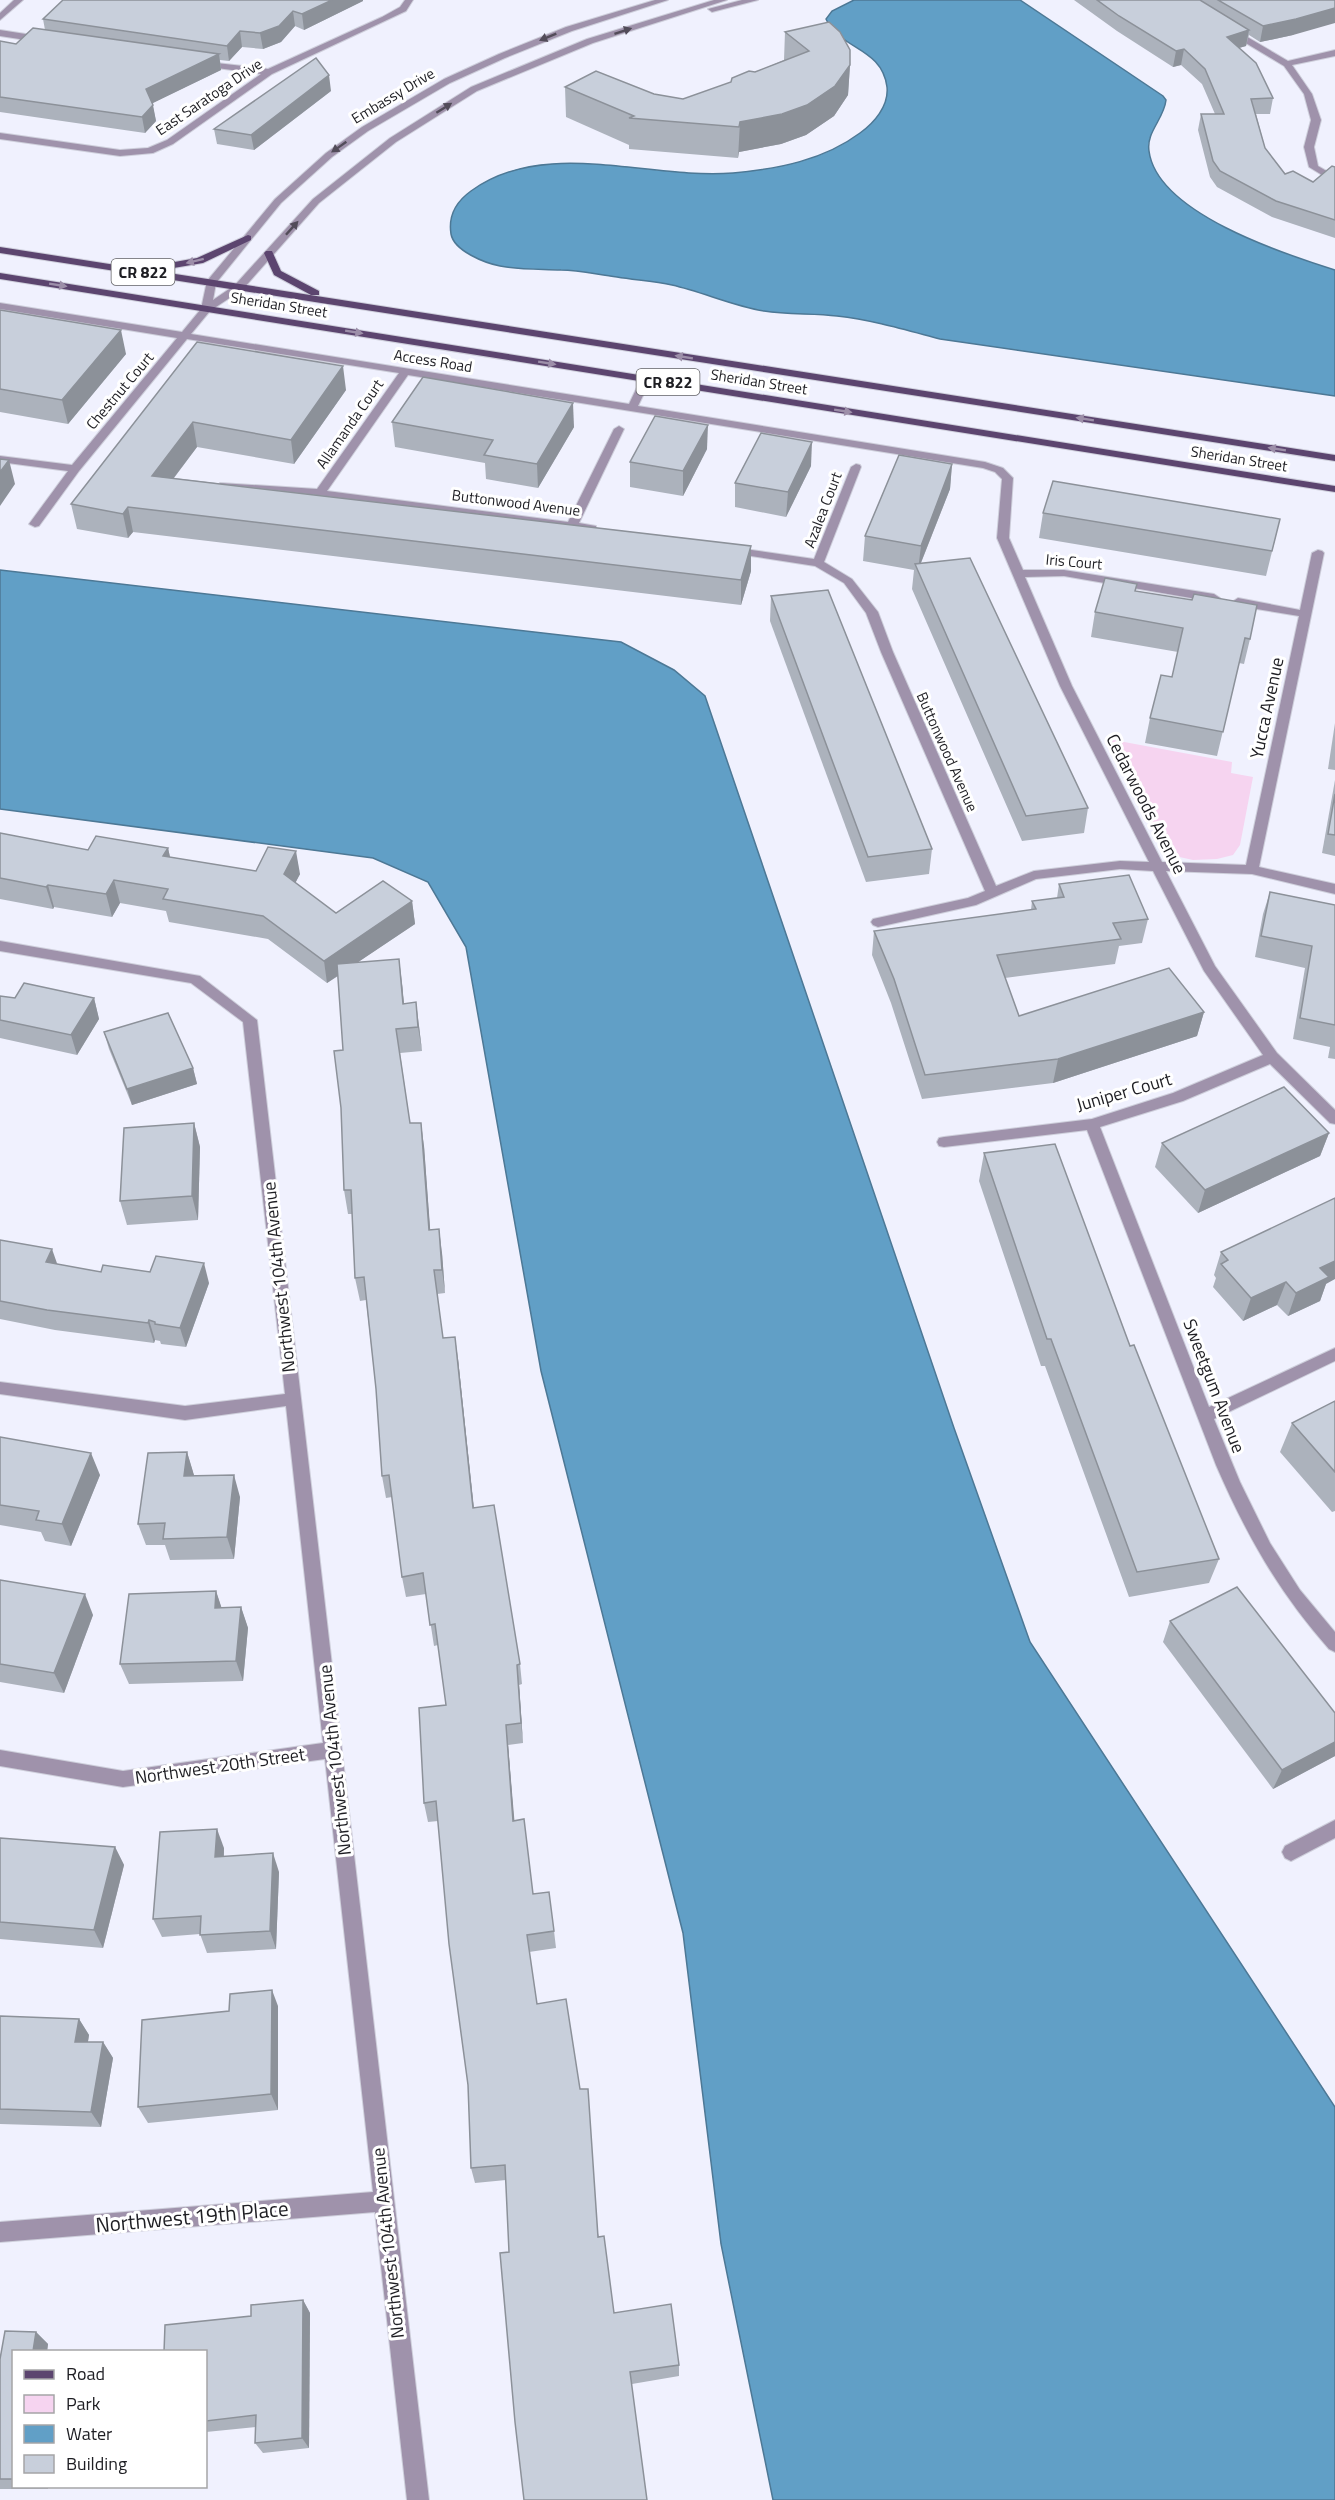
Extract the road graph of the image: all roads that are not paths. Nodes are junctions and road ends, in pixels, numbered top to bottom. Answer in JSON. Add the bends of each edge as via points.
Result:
{"nodes":[{"id":1,"x":19,"y":0,"type":"edge"},
{"id":2,"x":409,"y":0,"type":"edge"},
{"id":3,"x":621,"y":0,"type":"edge"},
{"id":4,"x":723,"y":0,"type":"edge"},
{"id":5,"x":753,"y":0,"type":"edge"},
{"id":6,"x":658,"y":1,"type":"edge"},
{"id":7,"x":634,"y":9,"type":"junction"},
{"id":8,"x":686,"y":12,"type":"junction"},
{"id":9,"x":0,"y":17,"type":"edge"},
{"id":10,"x":660,"y":19,"type":"junction"},
{"id":11,"x":1224,"y":27,"type":"edge"},
{"id":12,"x":0,"y":33,"type":"edge"},
{"id":13,"x":51,"y":41,"type":"edge"},
{"id":14,"x":1335,"y":52,"type":"edge"},
{"id":15,"x":193,"y":61,"type":"edge"},
{"id":16,"x":1287,"y":64,"type":"junction"},
{"id":17,"x":269,"y":72,"type":"junction"},
{"id":18,"x":0,"y":136,"type":"edge"},
{"id":19,"x":1335,"y":180,"type":"edge"},
{"id":20,"x":248,"y":238,"type":"junction"},
{"id":21,"x":0,"y":250,"type":"edge"},
{"id":22,"x":268,"y":253,"type":"junction"},
{"id":23,"x":138,"y":271,"type":"junction"},
{"id":24,"x":0,"y":276,"type":"edge"},
{"id":25,"x":211,"y":283,"type":"junction"},
{"id":26,"x":239,"y":287,"type":"junction"},
{"id":27,"x":334,"y":302,"type":"junction"},
{"id":28,"x":0,"y":306,"type":"edge"},
{"id":29,"x":206,"y":309,"type":"junction"},
{"id":30,"x":186,"y":335,"type":"junction"},
{"id":31,"x":405,"y":372,"type":"junction"},
{"id":32,"x":646,"y":379,"type":"junction"},
{"id":33,"x":632,"y":408,"type":"junction"},
{"id":34,"x":619,"y":429,"type":"dead end"},
{"id":35,"x":1335,"y":458,"type":"edge"},
{"id":36,"x":0,"y":459,"type":"edge"},
{"id":37,"x":856,"y":467,"type":"dead end"},
{"id":38,"x":75,"y":469,"type":"junction"},
{"id":39,"x":999,"y":470,"type":"joint"},
{"id":40,"x":224,"y":485,"type":"edge"},
{"id":41,"x":1335,"y":489,"type":"edge"},
{"id":42,"x":320,"y":493,"type":"junction"},
{"id":43,"x":35,"y":524,"type":"dead end"},
{"id":44,"x":572,"y":525,"type":"junction"},
{"id":45,"x":608,"y":531,"type":"edge"},
{"id":46,"x":713,"y":547,"type":"edge"},
{"id":47,"x":1318,"y":553,"type":"dead end"},
{"id":48,"x":818,"y":563,"type":"junction"},
{"id":49,"x":1018,"y":574,"type":"junction"},
{"id":50,"x":1305,"y":614,"type":"junction"},
{"id":51,"x":1156,"y":866,"type":"junction"},
{"id":52,"x":1252,"y":870,"type":"junction"},
{"id":53,"x":1335,"y":889,"type":"edge"},
{"id":54,"x":993,"y":893,"type":"junction"},
{"id":55,"x":878,"y":922,"type":"dead end"},
{"id":56,"x":0,"y":946,"type":"edge"},
{"id":57,"x":1272,"y":1057,"type":"junction"},
{"id":58,"x":1335,"y":1119,"type":"edge"},
{"id":59,"x":1092,"y":1124,"type":"junction"},
{"id":60,"x":944,"y":1142,"type":"dead end"},
{"id":61,"x":1335,"y":1354,"type":"edge"},
{"id":62,"x":0,"y":1388,"type":"edge"},
{"id":63,"x":293,"y":1399,"type":"junction"},
{"id":64,"x":1205,"y":1416,"type":"junction"},
{"id":65,"x":1335,"y":1644,"type":"edge"},
{"id":66,"x":334,"y":1750,"type":"junction"},
{"id":67,"x":0,"y":1758,"type":"edge"},
{"id":68,"x":1335,"y":1829,"type":"edge"},
{"id":69,"x":1291,"y":1852,"type":"dead end"},
{"id":70,"x":383,"y":2200,"type":"junction"},
{"id":71,"x":0,"y":2232,"type":"edge"},
{"id":72,"x":418,"y":2500,"type":"edge"}],
"edges":[{"from":1,"to":9,"type":"street"},
{"from":2,"to":17,"type":"street","name":"East Saratoga Drive","via":[[403,9],[385,19]]},
{"from":3,"to":7,"type":"street"},
{"from":4,"to":8,"type":"street"},
{"from":5,"to":8,"type":"street","via":[[720,9]]},
{"from":6,"to":7,"type":"street","name":"Embassy Drive"},
{"from":6,"to":10,"type":"street"},
{"from":7,"to":10,"type":"street"},
{"from":7,"to":20,"type":"street","name":"Embassy Drive","one_way":true,"via":[[502,56],[447,81],[365,129],[329,154],[278,201]]},
{"from":8,"to":10,"type":"street"},
{"from":22,"to":10,"type":"street","one_way":true,"via":[[316,201],[393,140],[474,89],[590,41]]},
{"from":11,"to":16,"type":"street"},
{"from":12,"to":13,"type":"street"},
{"from":14,"to":16,"type":"street"},
{"from":15,"to":17,"type":"street"},
{"from":16,"to":19,"type":"street","via":[[1308,94],[1316,120],[1309,147],[1314,167]]},
{"from":17,"to":18,"type":"street","name":"East Saratoga Drive","via":[[170,142],[150,151],[120,153]]},
{"from":20,"to":23,"type":"main road","one_way":true,"via":[[200,261]]},
{"from":20,"to":25,"type":"street","name":"Embassy Drive"},
{"from":21,"to":23,"type":"main road","name":"Sheridan Street","number":"CR 822"},
{"from":22,"to":26,"type":"street"},
{"from":22,"to":27,"type":"main road","via":[[277,273]]},
{"from":23,"to":25,"type":"main road","name":"Sheridan Street","number":"CR 822"},
{"from":24,"to":29,"type":"main road","name":"Sheridan Street","number":"CR 822","one_way":true},
{"from":25,"to":26,"type":"main road","name":"Sheridan Street","number":"CR 822"},
{"from":25,"to":29,"type":"street","name":"Embassy Drive"},
{"from":26,"to":27,"type":"main road","name":"Sheridan Street","number":"CR 822"},
{"from":26,"to":29,"type":"street","name":"Chestnut Court"},
{"from":35,"to":27,"type":"main road","name":"Sheridan Street","number":"CR 822","one_way":true},
{"from":28,"to":30,"type":"street","name":"Access Road"},
{"from":29,"to":30,"type":"street","name":"Chestnut Court"},
{"from":29,"to":32,"type":"main road","name":"Sheridan Street","number":"CR 822","one_way":true},
{"from":30,"to":31,"type":"street","name":"Access Road"},
{"from":30,"to":38,"type":"street","name":"Chestnut Court"},
{"from":31,"to":33,"type":"street","name":"Access Road"},
{"from":31,"to":42,"type":"street","name":"Allamanda Court"},
{"from":32,"to":33,"type":"street"},
{"from":32,"to":41,"type":"main road","name":"Sheridan Street","number":"CR 822","one_way":true},
{"from":33,"to":39,"type":"street","name":"Access Road"},
{"from":34,"to":44,"type":"street"},
{"from":36,"to":38,"type":"street"},
{"from":37,"to":48,"type":"street","name":"Azalea Court"},
{"from":38,"to":43,"type":"street","name":"Chestnut Court"},
{"from":39,"to":49,"type":"street","name":"Cedarwoods Avenue","via":[[1008,478],[1003,538]]},
{"from":40,"to":42,"type":"street","name":"Buttonwood Avenue"},
{"from":42,"to":44,"type":"street","name":"Buttonwood Avenue"},
{"from":44,"to":45,"type":"street","name":"Buttonwood Avenue"},
{"from":46,"to":48,"type":"street","name":"Buttonwood Avenue"},
{"from":47,"to":50,"type":"street","name":"Yucca Avenue"},
{"from":48,"to":54,"type":"street","name":"Buttonwood Avenue","via":[[848,581],[872,612]]},
{"from":49,"to":50,"type":"street","name":"Iris Court","via":[[1064,573]]},
{"from":49,"to":51,"type":"street","name":"Cedarwoods Avenue","via":[[1066,686]]},
{"from":50,"to":52,"type":"street","name":"Yucca Avenue"},
{"from":51,"to":52,"type":"street"},
{"from":51,"to":54,"type":"street","via":[[1120,865],[1034,875]]},
{"from":51,"to":57,"type":"street","name":"Cedarwoods Avenue","via":[[1209,968]]},
{"from":52,"to":53,"type":"street"},
{"from":54,"to":55,"type":"street","via":[[971,902]]},
{"from":56,"to":63,"type":"street","name":"Northwest 104th Avenue","via":[[195,979],[250,1020]]},
{"from":57,"to":58,"type":"street","name":"Cedarwoods Avenue"},
{"from":57,"to":59,"type":"street","name":"Juniper Court","via":[[1178,1097]]},
{"from":59,"to":60,"type":"street","name":"Juniper Court"},
{"from":59,"to":64,"type":"street","name":"Sweetgum Avenue"},
{"from":61,"to":64,"type":"street"},
{"from":62,"to":63,"type":"street","via":[[185,1413]]},
{"from":63,"to":66,"type":"street","name":"Northwest 104th Avenue"},
{"from":64,"to":65,"type":"street","name":"Sweetgum Avenue","via":[[1228,1475],[1264,1548],[1295,1596]]},
{"from":66,"to":67,"type":"street","name":"Northwest 20th Street","via":[[123,1779]]},
{"from":66,"to":70,"type":"street","name":"Northwest 104th Avenue"},
{"from":68,"to":69,"type":"street"},
{"from":70,"to":71,"type":"street","name":"Northwest 19th Place"},
{"from":70,"to":72,"type":"street","name":"Northwest 104th Avenue"}]}
